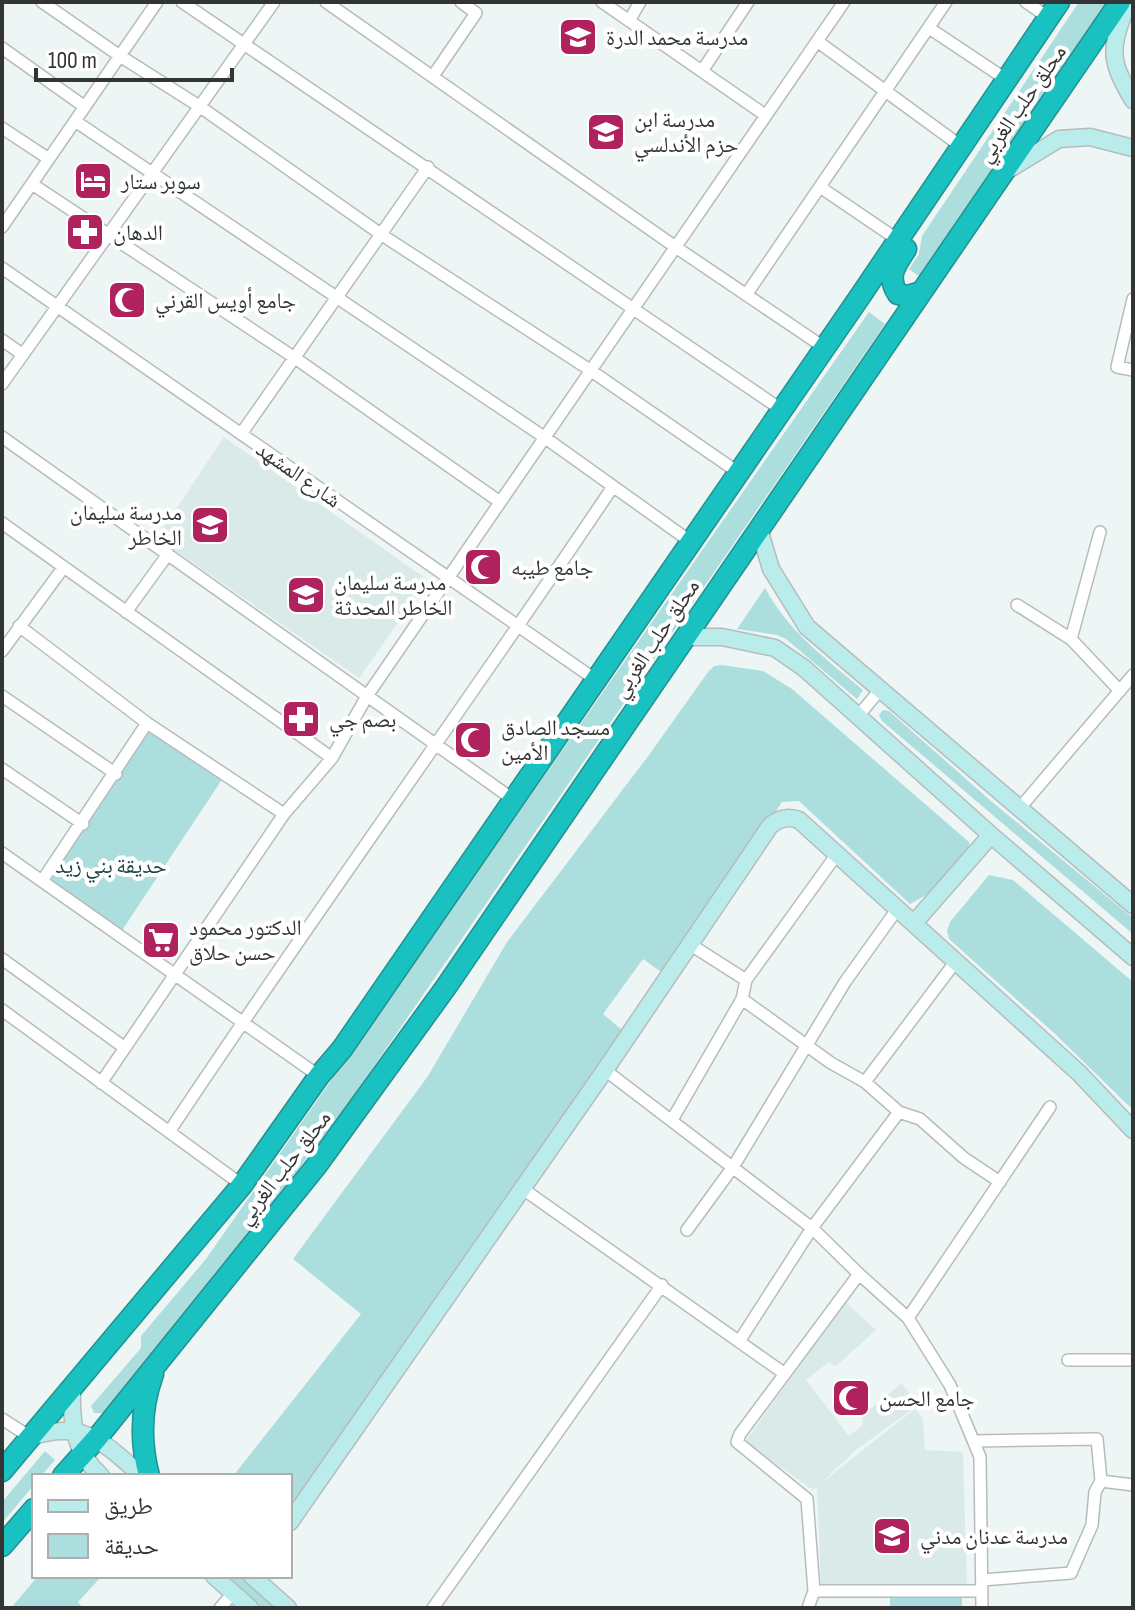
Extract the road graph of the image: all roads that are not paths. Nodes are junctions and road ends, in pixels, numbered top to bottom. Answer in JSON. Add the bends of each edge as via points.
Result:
{"nodes":[{"id":1,"x":42,"y":2,"type":"edge"},
{"id":2,"x":157,"y":2,"type":"edge"},
{"id":3,"x":182,"y":2,"type":"edge"},
{"id":4,"x":274,"y":2,"type":"edge"},
{"id":5,"x":326,"y":2,"type":"edge"},
{"id":6,"x":461,"y":2,"type":"edge"},
{"id":7,"x":602,"y":2,"type":"edge"},
{"id":8,"x":640,"y":2,"type":"edge"},
{"id":9,"x":748,"y":2,"type":"edge"},
{"id":10,"x":844,"y":2,"type":"edge"},
{"id":11,"x":946,"y":2,"type":"edge"},
{"id":12,"x":1026,"y":2,"type":"edge"},
{"id":13,"x":1120,"y":2,"type":"edge"},
{"id":14,"x":1128,"y":2,"type":"edge"},
{"id":15,"x":1054,"y":10,"type":"edge"},
{"id":16,"x":629,"y":21,"type":"junction"},
{"id":17,"x":929,"y":28,"type":"junction"},
{"id":18,"x":817,"y":41,"type":"junction"},
{"id":19,"x":244,"y":44,"type":"junction"},
{"id":20,"x":2,"y":48,"type":"edge"},
{"id":21,"x":120,"y":56,"type":"junction"},
{"id":22,"x":702,"y":71,"type":"junction"},
{"id":23,"x":433,"y":76,"type":"junction"},
{"id":24,"x":1007,"y":80,"type":"junction"},
{"id":25,"x":885,"y":92,"type":"junction"},
{"id":26,"x":1133,"y":100,"type":"edge"},
{"id":27,"x":199,"y":106,"type":"junction"},
{"id":28,"x":85,"y":107,"type":"junction"},
{"id":29,"x":765,"y":115,"type":"junction"},
{"id":30,"x":75,"y":121,"type":"junction"},
{"id":31,"x":2,"y":128,"type":"edge"},
{"id":32,"x":962,"y":147,"type":"junction"},
{"id":33,"x":1133,"y":148,"type":"edge"},
{"id":34,"x":49,"y":159,"type":"junction"},
{"id":35,"x":428,"y":167,"type":"junction"},
{"id":36,"x":151,"y":173,"type":"junction"},
{"id":37,"x":1000,"y":175,"type":"junction"},
{"id":38,"x":32,"y":184,"type":"junction"},
{"id":39,"x":820,"y":187,"type":"junction"},
{"id":40,"x":924,"y":201,"type":"junction"},
{"id":41,"x":2,"y":227,"type":"edge"},
{"id":42,"x":107,"y":235,"type":"junction"},
{"id":43,"x":382,"y":235,"type":"junction"},
{"id":44,"x":898,"y":240,"type":"junction"},
{"id":45,"x":674,"y":246,"type":"junction"},
{"id":46,"x":2,"y":268,"type":"edge"},
{"id":47,"x":921,"y":292,"type":"junction"},
{"id":48,"x":746,"y":295,"type":"junction"},
{"id":49,"x":337,"y":298,"type":"junction"},
{"id":50,"x":1133,"y":299,"type":"edge"},
{"id":51,"x":56,"y":306,"type":"junction"},
{"id":52,"x":632,"y":308,"type":"junction"},
{"id":53,"x":2,"y":340,"type":"edge"},
{"id":54,"x":825,"y":348,"type":"junction"},
{"id":55,"x":22,"y":354,"type":"junction"},
{"id":56,"x":295,"y":358,"type":"junction"},
{"id":57,"x":590,"y":370,"type":"junction"},
{"id":58,"x":1133,"y":370,"type":"edge"},
{"id":59,"x":2,"y":384,"type":"edge"},
{"id":60,"x":782,"y":410,"type":"junction"},
{"id":61,"x":241,"y":434,"type":"junction"},
{"id":62,"x":2,"y":437,"type":"edge"},
{"id":63,"x":544,"y":437,"type":"junction"},
{"id":64,"x":739,"y":473,"type":"junction"},
{"id":65,"x":612,"y":488,"type":"junction"},
{"id":66,"x":500,"y":502,"type":"junction"},
{"id":67,"x":2,"y":523,"type":"edge"},
{"id":68,"x":759,"y":529,"type":"junction"},
{"id":69,"x":1100,"y":532,"type":"dead end"},
{"id":70,"x":691,"y":542,"type":"junction"},
{"id":71,"x":168,"y":554,"type":"junction"},
{"id":72,"x":63,"y":568,"type":"junction"},
{"id":73,"x":449,"y":578,"type":"junction"},
{"id":74,"x":1017,"y":605,"type":"dead end"},
{"id":75,"x":126,"y":612,"type":"junction"},
{"id":76,"x":19,"y":626,"type":"junction"},
{"id":77,"x":519,"y":626,"type":"junction"},
{"id":78,"x":685,"y":637,"type":"junction"},
{"id":79,"x":1071,"y":639,"type":"junction"},
{"id":80,"x":2,"y":651,"type":"edge"},
{"id":81,"x":1133,"y":675,"type":"edge"},
{"id":82,"x":596,"y":680,"type":"junction"},
{"id":83,"x":880,"y":690,"type":"junction"},
{"id":84,"x":1120,"y":691,"type":"junction"},
{"id":85,"x":2,"y":696,"type":"edge"},
{"id":86,"x":367,"y":696,"type":"junction"},
{"id":87,"x":858,"y":716,"type":"junction"},
{"id":88,"x":147,"y":723,"type":"junction"},
{"id":89,"x":438,"y":744,"type":"junction"},
{"id":90,"x":332,"y":758,"type":"junction"},
{"id":91,"x":2,"y":769,"type":"edge"},
{"id":92,"x":116,"y":774,"type":"junction"},
{"id":93,"x":514,"y":800,"type":"junction"},
{"id":94,"x":1019,"y":809,"type":"junction"},
{"id":95,"x":284,"y":814,"type":"junction"},
{"id":96,"x":83,"y":824,"type":"junction"},
{"id":97,"x":991,"y":835,"type":"junction"},
{"id":98,"x":2,"y":853,"type":"edge"},
{"id":99,"x":837,"y":854,"type":"junction"},
{"id":100,"x":42,"y":881,"type":"junction"},
{"id":101,"x":1133,"y":905,"type":"edge"},
{"id":102,"x":898,"y":908,"type":"junction"},
{"id":103,"x":914,"y":923,"type":"junction"},
{"id":104,"x":691,"y":945,"type":"junction"},
{"id":105,"x":1133,"y":957,"type":"edge"},
{"id":106,"x":2,"y":959,"type":"edge"},
{"id":107,"x":956,"y":961,"type":"junction"},
{"id":108,"x":174,"y":973,"type":"junction"},
{"id":109,"x":746,"y":980,"type":"junction"},
{"id":110,"x":742,"y":999,"type":"junction"},
{"id":111,"x":2,"y":1010,"type":"edge"},
{"id":112,"x":242,"y":1023,"type":"junction"},
{"id":113,"x":807,"y":1045,"type":"junction"},
{"id":114,"x":125,"y":1048,"type":"junction"},
{"id":115,"x":605,"y":1070,"type":"junction"},
{"id":116,"x":319,"y":1076,"type":"junction"},
{"id":117,"x":865,"y":1082,"type":"junction"},
{"id":118,"x":101,"y":1083,"type":"junction"},
{"id":119,"x":1050,"y":1107,"type":"dead end"},
{"id":120,"x":899,"y":1112,"type":"junction"},
{"id":121,"x":672,"y":1120,"type":"junction"},
{"id":122,"x":1133,"y":1130,"type":"edge"},
{"id":123,"x":169,"y":1132,"type":"junction"},
{"id":124,"x":733,"y":1167,"type":"junction"},
{"id":125,"x":1000,"y":1182,"type":"junction"},
{"id":126,"x":242,"y":1185,"type":"junction"},
{"id":127,"x":523,"y":1189,"type":"junction"},
{"id":128,"x":812,"y":1228,"type":"junction"},
{"id":129,"x":687,"y":1230,"type":"dead end"},
{"id":130,"x":859,"y":1274,"type":"junction"},
{"id":131,"x":662,"y":1285,"type":"junction"},
{"id":132,"x":908,"y":1318,"type":"junction"},
{"id":133,"x":740,"y":1340,"type":"junction"},
{"id":134,"x":1068,"y":1360,"type":"dead end"},
{"id":135,"x":1133,"y":1360,"type":"edge"},
{"id":136,"x":158,"y":1362,"type":"junction"},
{"id":137,"x":785,"y":1374,"type":"junction"},
{"id":138,"x":72,"y":1391,"type":"junction"},
{"id":139,"x":2,"y":1419,"type":"edge"},
{"id":140,"x":75,"y":1430,"type":"junction"},
{"id":141,"x":30,"y":1437,"type":"junction"},
{"id":142,"x":97,"y":1438,"type":"junction"},
{"id":143,"x":975,"y":1441,"type":"junction"},
{"id":144,"x":81,"y":1454,"type":"junction"},
{"id":145,"x":2,"y":1471,"type":"edge"},
{"id":146,"x":65,"y":1474,"type":"edge"},
{"id":147,"x":99,"y":1474,"type":"edge"},
{"id":148,"x":140,"y":1474,"type":"edge"},
{"id":149,"x":149,"y":1474,"type":"edge"},
{"id":150,"x":1101,"y":1481,"type":"junction"},
{"id":151,"x":1133,"y":1485,"type":"edge"},
{"id":152,"x":32,"y":1511,"type":"edge"},
{"id":153,"x":292,"y":1519,"type":"edge"},
{"id":154,"x":32,"y":1528,"type":"edge"},
{"id":155,"x":2,"y":1546,"type":"edge"},
{"id":156,"x":216,"y":1578,"type":"edge"},
{"id":157,"x":254,"y":1578,"type":"edge"},
{"id":158,"x":982,"y":1585,"type":"junction"},
{"id":159,"x":814,"y":1591,"type":"junction"},
{"id":160,"x":233,"y":1593,"type":"junction"},
{"id":161,"x":220,"y":1608,"type":"edge"},
{"id":162,"x":250,"y":1608,"type":"edge"},
{"id":163,"x":288,"y":1608,"type":"edge"},
{"id":164,"x":433,"y":1608,"type":"edge"},
{"id":165,"x":808,"y":1608,"type":"edge"},
{"id":166,"x":982,"y":1608,"type":"edge"}],
"edges":[{"from":1,"to":21,"type":"street"},
{"from":2,"to":21,"type":"street"},
{"from":3,"to":19,"type":"street"},
{"from":4,"to":19,"type":"street"},
{"from":5,"to":23,"type":"street"},
{"from":6,"to":23,"type":"street","via":[[476,13]]},
{"from":7,"to":16,"type":"street"},
{"from":8,"to":16,"type":"street"},
{"from":9,"to":22,"type":"street"},
{"from":10,"to":18,"type":"street"},
{"from":11,"to":17,"type":"street"},
{"from":12,"to":15,"type":"street"},
{"from":13,"to":37,"type":"highway","name":"محلق حلب الغربي"},
{"from":14,"to":26,"type":"main road","via":[[1113,42],[1118,74]]},
{"from":15,"to":24,"type":"highway","name":"محلق حلب الغربي"},
{"from":16,"to":22,"type":"street"},
{"from":17,"to":24,"type":"street"},
{"from":17,"to":25,"type":"street"},
{"from":18,"to":25,"type":"street"},
{"from":18,"to":29,"type":"street"},
{"from":19,"to":27,"type":"street"},
{"from":19,"to":35,"type":"street"},
{"from":20,"to":28,"type":"street"},
{"from":21,"to":27,"type":"street"},
{"from":21,"to":28,"type":"street"},
{"from":22,"to":29,"type":"street"},
{"from":23,"to":45,"type":"street"},
{"from":24,"to":32,"type":"highway","name":"محلق حلب الغربي"},
{"from":25,"to":32,"type":"street"},
{"from":25,"to":39,"type":"street"},
{"from":27,"to":36,"type":"street"},
{"from":27,"to":43,"type":"street"},
{"from":28,"to":30,"type":"street"},
{"from":29,"to":45,"type":"street"},
{"from":30,"to":34,"type":"street"},
{"from":30,"to":36,"type":"street"},
{"from":31,"to":34,"type":"street"},
{"from":32,"to":40,"type":"highway","name":"محلق حلب الغربي"},
{"from":33,"to":37,"type":"main road","via":[[1090,137],[1059,139]]},
{"from":34,"to":38,"type":"street"},
{"from":35,"to":43,"type":"street"},
{"from":35,"to":52,"type":"street"},
{"from":36,"to":42,"type":"street"},
{"from":36,"to":49,"type":"street"},
{"from":37,"to":47,"type":"highway","name":"محلق حلب الغربي"},
{"from":38,"to":41,"type":"street"},
{"from":38,"to":42,"type":"street"},
{"from":39,"to":44,"type":"street"},
{"from":39,"to":48,"type":"street"},
{"from":40,"to":44,"type":"highway","name":"محلق حلب الغربي"},
{"from":40,"to":47,"type":"highway","via":[[906,251],[893,266],[898,294]]},
{"from":42,"to":51,"type":"street"},
{"from":42,"to":56,"type":"street"},
{"from":43,"to":49,"type":"street"},
{"from":43,"to":57,"type":"street"},
{"from":44,"to":54,"type":"highway","name":"محلق حلب الغربي"},
{"from":45,"to":48,"type":"street"},
{"from":45,"to":52,"type":"street"},
{"from":46,"to":51,"type":"street","name":"شارع المشهد"},
{"from":47,"to":68,"type":"highway","name":"محلق حلب الغربي"},
{"from":48,"to":54,"type":"street"},
{"from":49,"to":56,"type":"street"},
{"from":49,"to":63,"type":"street"},
{"from":50,"to":58,"type":"street","via":[[1117,367]]},
{"from":51,"to":55,"type":"street"},
{"from":51,"to":61,"type":"street","name":"شارع المشهد"},
{"from":52,"to":57,"type":"street"},
{"from":52,"to":60,"type":"street"},
{"from":53,"to":55,"type":"street"},
{"from":54,"to":60,"type":"highway","name":"محلق حلب الغربي"},
{"from":55,"to":59,"type":"street"},
{"from":56,"to":61,"type":"street"},
{"from":56,"to":66,"type":"street"},
{"from":57,"to":63,"type":"street"},
{"from":57,"to":64,"type":"street"},
{"from":60,"to":64,"type":"highway","name":"محلق حلب الغربي"},
{"from":61,"to":73,"type":"street","name":"شارع المشهد"},
{"from":62,"to":71,"type":"street"},
{"from":63,"to":65,"type":"street"},
{"from":63,"to":66,"type":"street"},
{"from":64,"to":70,"type":"highway","name":"محلق حلب الغربي"},
{"from":65,"to":70,"type":"street"},
{"from":65,"to":77,"type":"street"},
{"from":66,"to":73,"type":"street"},
{"from":67,"to":72,"type":"street"},
{"from":68,"to":78,"type":"highway","name":"محلق حلب الغربي"},
{"from":68,"to":83,"type":"main road","via":[[771,569],[807,627]]},
{"from":69,"to":79,"type":"street"},
{"from":70,"to":82,"type":"highway","name":"محلق حلب الغربي"},
{"from":71,"to":75,"type":"street"},
{"from":71,"to":86,"type":"street"},
{"from":72,"to":75,"type":"street"},
{"from":72,"to":76,"type":"street"},
{"from":73,"to":77,"type":"street","name":"شارع المشهد"},
{"from":73,"to":86,"type":"street"},
{"from":74,"to":79,"type":"street"},
{"from":75,"to":90,"type":"street"},
{"from":76,"to":80,"type":"street"},
{"from":76,"to":88,"type":"street"},
{"from":77,"to":82,"type":"street","name":"شارع المشهد"},
{"from":77,"to":89,"type":"street"},
{"from":78,"to":87,"type":"main road","via":[[722,637],[775,648]]},
{"from":78,"to":136,"type":"highway","name":"محلق حلب الغربي","via":[[446,987],[326,1152]]},
{"from":79,"to":84,"type":"street"},
{"from":81,"to":84,"type":"street"},
{"from":82,"to":93,"type":"highway","name":"محلق حلب الغربي"},
{"from":83,"to":87,"type":"street"},
{"from":83,"to":94,"type":"main road"},
{"from":84,"to":94,"type":"street"},
{"from":85,"to":92,"type":"street"},
{"from":86,"to":89,"type":"street"},
{"from":86,"to":90,"type":"street"},
{"from":87,"to":97,"type":"main road"},
{"from":88,"to":92,"type":"street"},
{"from":88,"to":95,"type":"street"},
{"from":89,"to":93,"type":"street"},
{"from":89,"to":112,"type":"street"},
{"from":90,"to":95,"type":"street"},
{"from":91,"to":96,"type":"street"},
{"from":92,"to":96,"type":"street"},
{"from":93,"to":116,"type":"highway","name":"محلق حلب الغربي"},
{"from":94,"to":101,"type":"main road"},
{"from":95,"to":108,"type":"street"},
{"from":96,"to":100,"type":"street"},
{"from":97,"to":103,"type":"main road"},
{"from":97,"to":105,"type":"main road"},
{"from":98,"to":100,"type":"street"},
{"from":99,"to":102,"type":"main road"},
{"from":99,"to":104,"type":"main road","via":[[799,820],[779,819]]},
{"from":99,"to":109,"type":"street"},
{"from":100,"to":108,"type":"street"},
{"from":102,"to":103,"type":"main road"},
{"from":102,"to":113,"type":"street"},
{"from":103,"to":107,"type":"main road"},
{"from":104,"to":109,"type":"street"},
{"from":104,"to":115,"type":"main road"},
{"from":106,"to":114,"type":"street"},
{"from":107,"to":117,"type":"street"},
{"from":107,"to":122,"type":"main road"},
{"from":108,"to":112,"type":"street"},
{"from":108,"to":114,"type":"street"},
{"from":109,"to":110,"type":"street"},
{"from":110,"to":113,"type":"street"},
{"from":110,"to":121,"type":"street"},
{"from":111,"to":118,"type":"street"},
{"from":112,"to":116,"type":"street"},
{"from":112,"to":123,"type":"street"},
{"from":113,"to":117,"type":"street"},
{"from":113,"to":124,"type":"street"},
{"from":114,"to":118,"type":"street"},
{"from":115,"to":121,"type":"street"},
{"from":115,"to":127,"type":"main road"},
{"from":116,"to":126,"type":"highway","name":"محلق حلب الغربي"},
{"from":117,"to":120,"type":"street"},
{"from":118,"to":123,"type":"street"},
{"from":119,"to":125,"type":"street"},
{"from":120,"to":125,"type":"street","via":[[920,1119]]},
{"from":120,"to":128,"type":"street"},
{"from":121,"to":124,"type":"street"},
{"from":123,"to":126,"type":"street"},
{"from":124,"to":128,"type":"street"},
{"from":124,"to":129,"type":"street"},
{"from":125,"to":132,"type":"street"},
{"from":126,"to":138,"type":"highway","name":"محلق حلب الغربي"},
{"from":127,"to":131,"type":"street"},
{"from":127,"to":153,"type":"main road"},
{"from":128,"to":130,"type":"street"},
{"from":128,"to":133,"type":"street"},
{"from":130,"to":132,"type":"street"},
{"from":130,"to":137,"type":"street"},
{"from":131,"to":133,"type":"street"},
{"from":131,"to":164,"type":"street"},
{"from":132,"to":143,"type":"street","via":[[950,1385]]},
{"from":133,"to":137,"type":"street"},
{"from":134,"to":135,"type":"street"},
{"from":136,"to":142,"type":"highway","name":"محلق حلب الغربي"},
{"from":136,"to":149,"type":"highway","via":[[144,1413]]},
{"from":137,"to":159,"type":"street","via":[[737,1442],[807,1499]]},
{"from":138,"to":140,"type":"main road"},
{"from":138,"to":141,"type":"highway","name":"محلق حلب الغربي"},
{"from":139,"to":141,"type":"street"},
{"from":140,"to":141,"type":"main road"},
{"from":140,"to":142,"type":"main road"},
{"from":140,"to":144,"type":"main road"},
{"from":141,"to":145,"type":"highway","name":"محلق حلب الغربي"},
{"from":142,"to":144,"type":"highway","name":"محلق حلب الغربي"},
{"from":142,"to":148,"type":"main road"},
{"from":143,"to":150,"type":"street","via":[[1097,1439]]},
{"from":143,"to":158,"type":"street","via":[[980,1457]]},
{"from":144,"to":146,"type":"highway","name":"محلق حلب الغربي"},
{"from":144,"to":147,"type":"main road"},
{"from":150,"to":151,"type":"street"},
{"from":150,"to":158,"type":"street","via":[[1092,1525],[1071,1573]]},
{"from":152,"to":155,"type":"highway"},
{"from":154,"to":155,"type":"highway"},
{"from":156,"to":160,"type":"main road"},
{"from":157,"to":163,"type":"main road"},
{"from":158,"to":159,"type":"street"},
{"from":158,"to":166,"type":"street"},
{"from":159,"to":165,"type":"street"},
{"from":160,"to":161,"type":"street"},
{"from":160,"to":162,"type":"main road"}]}
